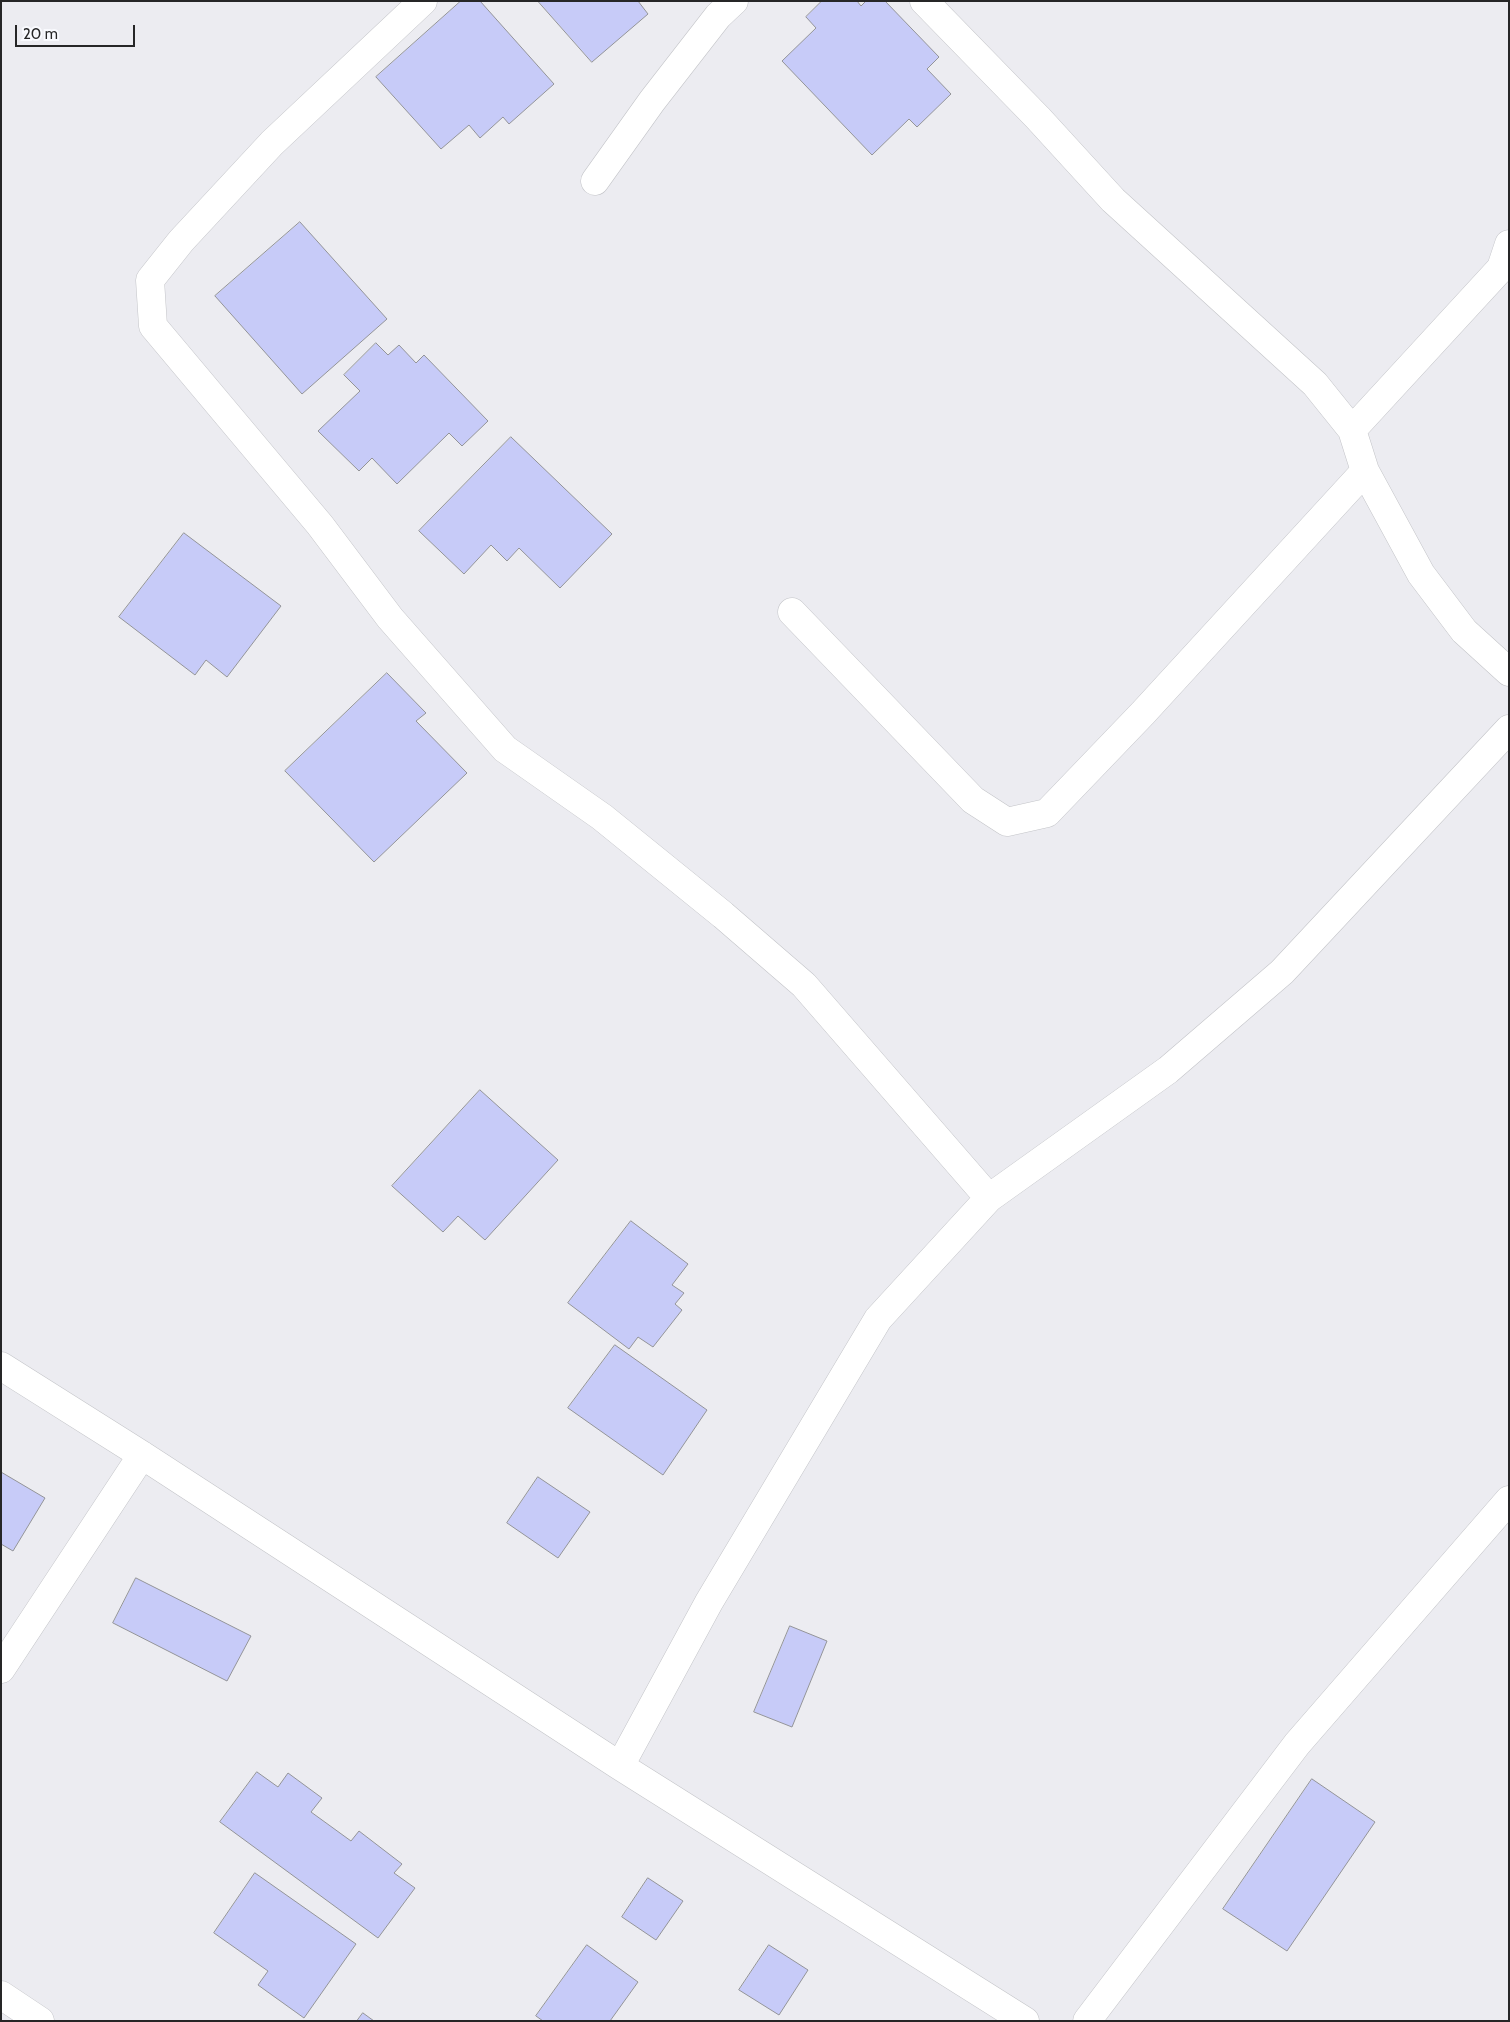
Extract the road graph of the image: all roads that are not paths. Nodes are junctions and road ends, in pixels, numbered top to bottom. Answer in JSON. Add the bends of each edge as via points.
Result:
{"nodes":[{"id":1,"x":423,"y":1,"type":"edge"},
{"id":2,"x":734,"y":1,"type":"edge"},
{"id":3,"x":924,"y":1,"type":"edge"},
{"id":4,"x":595,"y":181,"type":"dead end"},
{"id":5,"x":1509,"y":244,"type":"edge"},
{"id":6,"x":1352,"y":430,"type":"junction"},
{"id":7,"x":1365,"y":471,"type":"junction"},
{"id":8,"x":792,"y":612,"type":"dead end"},
{"id":9,"x":1509,"y":672,"type":"edge"},
{"id":10,"x":1509,"y":729,"type":"edge"},
{"id":11,"x":990,"y":1198,"type":"junction"},
{"id":12,"x":1,"y":1366,"type":"edge"},
{"id":13,"x":142,"y":1455,"type":"junction"},
{"id":14,"x":1509,"y":1500,"type":"edge"},
{"id":15,"x":1,"y":1669,"type":"edge"},
{"id":16,"x":620,"y":1766,"type":"junction"},
{"id":17,"x":1,"y":1995,"type":"edge"},
{"id":18,"x":40,"y":2021,"type":"edge"},
{"id":19,"x":1025,"y":2021,"type":"edge"},
{"id":20,"x":1087,"y":2021,"type":"edge"}],
"edges":[{"from":1,"to":11,"type":"street","via":[[272,143],[182,241],[150,280],[153,326],[320,525],[390,618],[505,749],[602,817],[804,985]]},
{"from":2,"to":4,"type":"street","via":[[718,16],[652,100]]},
{"from":3,"to":6,"type":"street","via":[[1113,200],[1315,384]]},
{"from":5,"to":6,"type":"street","via":[[1501,268]]},
{"from":6,"to":7,"type":"street"},
{"from":7,"to":8,"type":"street","via":[[1047,813],[1007,822],[973,800]]},
{"from":7,"to":9,"type":"street","via":[[1421,574],[1464,631]]},
{"from":10,"to":11,"type":"street","via":[[1282,972],[1168,1070]]},
{"from":11,"to":16,"type":"street","via":[[878,1319],[709,1602]]},
{"from":12,"to":13,"type":"street"},
{"from":13,"to":15,"type":"street"},
{"from":13,"to":16,"type":"street"},
{"from":14,"to":20,"type":"street","via":[[1297,1744]]},
{"from":16,"to":19,"type":"street"},
{"from":17,"to":18,"type":"street"}]}
